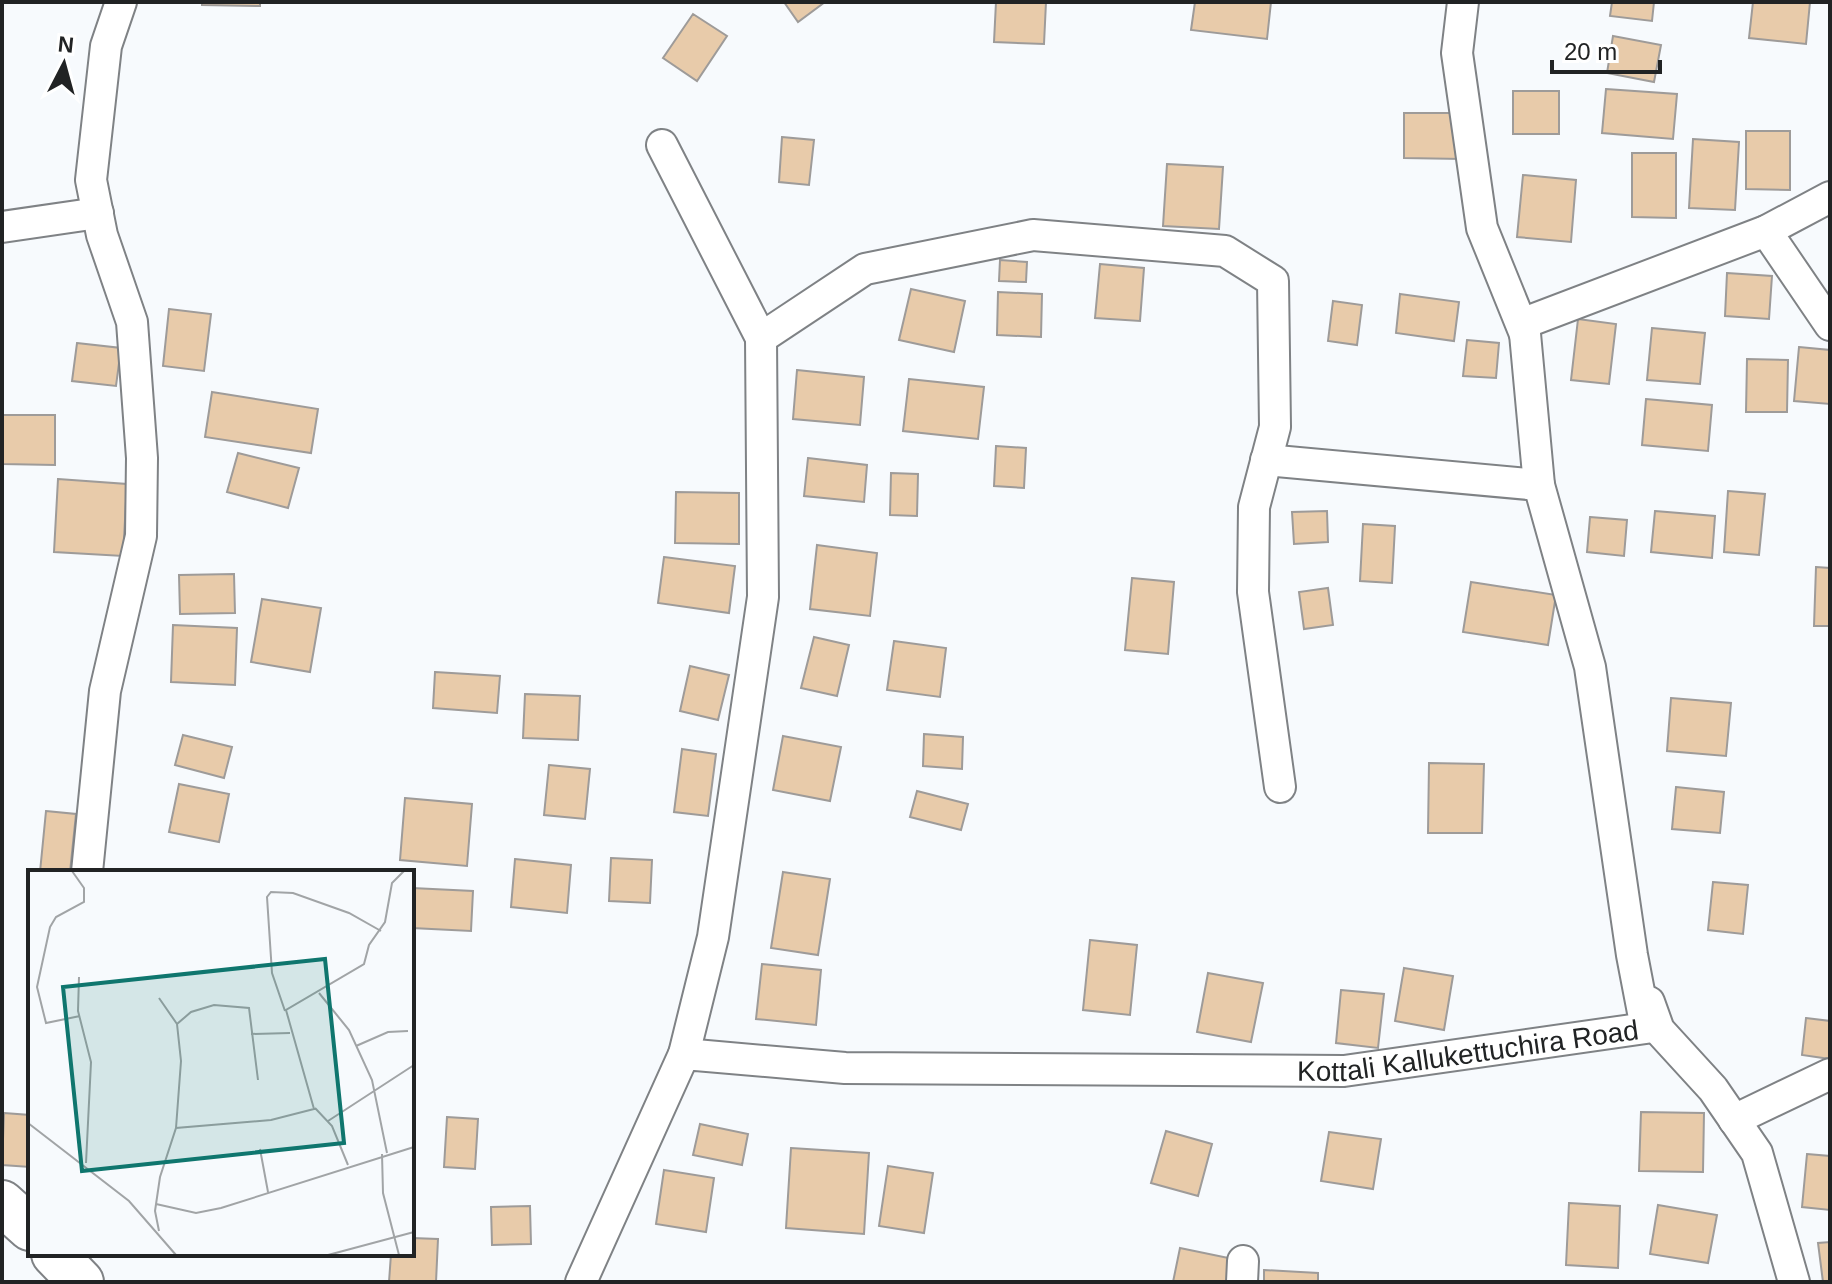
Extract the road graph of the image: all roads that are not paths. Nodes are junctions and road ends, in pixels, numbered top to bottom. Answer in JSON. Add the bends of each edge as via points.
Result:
{"nodes":[{"id":1,"x":121,"y":2,"type":"edge"},
{"id":2,"x":1463,"y":2,"type":"edge"},
{"id":3,"x":662,"y":145,"type":"dead end"},
{"id":4,"x":1830,"y":197,"type":"edge"},
{"id":5,"x":98,"y":213,"type":"junction"},
{"id":6,"x":2,"y":227,"type":"edge"},
{"id":7,"x":1766,"y":231,"type":"junction"},
{"id":8,"x":1830,"y":325,"type":"edge"},
{"id":9,"x":1525,"y":334,"type":"junction"},
{"id":10,"x":761,"y":338,"type":"junction"},
{"id":11,"x":1266,"y":460,"type":"junction"},
{"id":12,"x":1539,"y":485,"type":"junction"},
{"id":13,"x":1280,"y":787,"type":"dead end"},
{"id":14,"x":87,"y":870,"type":"edge"},
{"id":15,"x":1632,"y":955,"type":"junction"},
{"id":16,"x":684,"y":1054,"type":"junction"},
{"id":17,"x":1830,"y":1074,"type":"edge"},
{"id":18,"x":1734,"y":1120,"type":"junction"},
{"id":19,"x":2,"y":1203,"type":"edge"},
{"id":20,"x":28,"y":1226,"type":"edge"},
{"id":21,"x":56,"y":1256,"type":"edge"},
{"id":22,"x":81,"y":1282,"type":"edge"},
{"id":23,"x":581,"y":1282,"type":"edge"},
{"id":24,"x":1794,"y":1282,"type":"edge"}],
"edges":[{"from":1,"to":5,"type":"street","via":[[106,46],[98,110],[91,180]]},
{"from":2,"to":9,"type":"street","name":"Kottali Kallukettuchira Road","via":[[1457,53],[1482,228]]},
{"from":3,"to":10,"type":"street"},
{"from":4,"to":7,"type":"street"},
{"from":5,"to":6,"type":"street"},
{"from":5,"to":14,"type":"street","via":[[132,322],[142,505],[141,536],[105,691]]},
{"from":7,"to":8,"type":"street"},
{"from":7,"to":9,"type":"street","via":[[1524,323]]},
{"from":9,"to":12,"type":"street","name":"Kottali Kallukettuchira Road"},
{"from":10,"to":11,"type":"street","via":[[865,269],[1033,235],[1225,251],[1273,281],[1275,427]]},
{"from":10,"to":16,"type":"street","via":[[763,597],[713,937]]},
{"from":11,"to":12,"type":"street"},
{"from":11,"to":13,"type":"street","via":[[1254,507],[1253,592]]},
{"from":12,"to":15,"type":"street","name":"Kottali Kallukettuchira Road","via":[[1590,667]]},
{"from":15,"to":16,"type":"street","name":"Kottali Kallukettuchira Road","via":[[1646,1028],[1344,1071],[845,1068]]},
{"from":15,"to":18,"type":"street","via":[[1659,1030]]},
{"from":16,"to":23,"type":"street"},
{"from":17,"to":18,"type":"street"},
{"from":18,"to":24,"type":"street","via":[[1757,1153]]},
{"from":19,"to":20,"type":"main road"},
{"from":21,"to":22,"type":"main road"}]}
